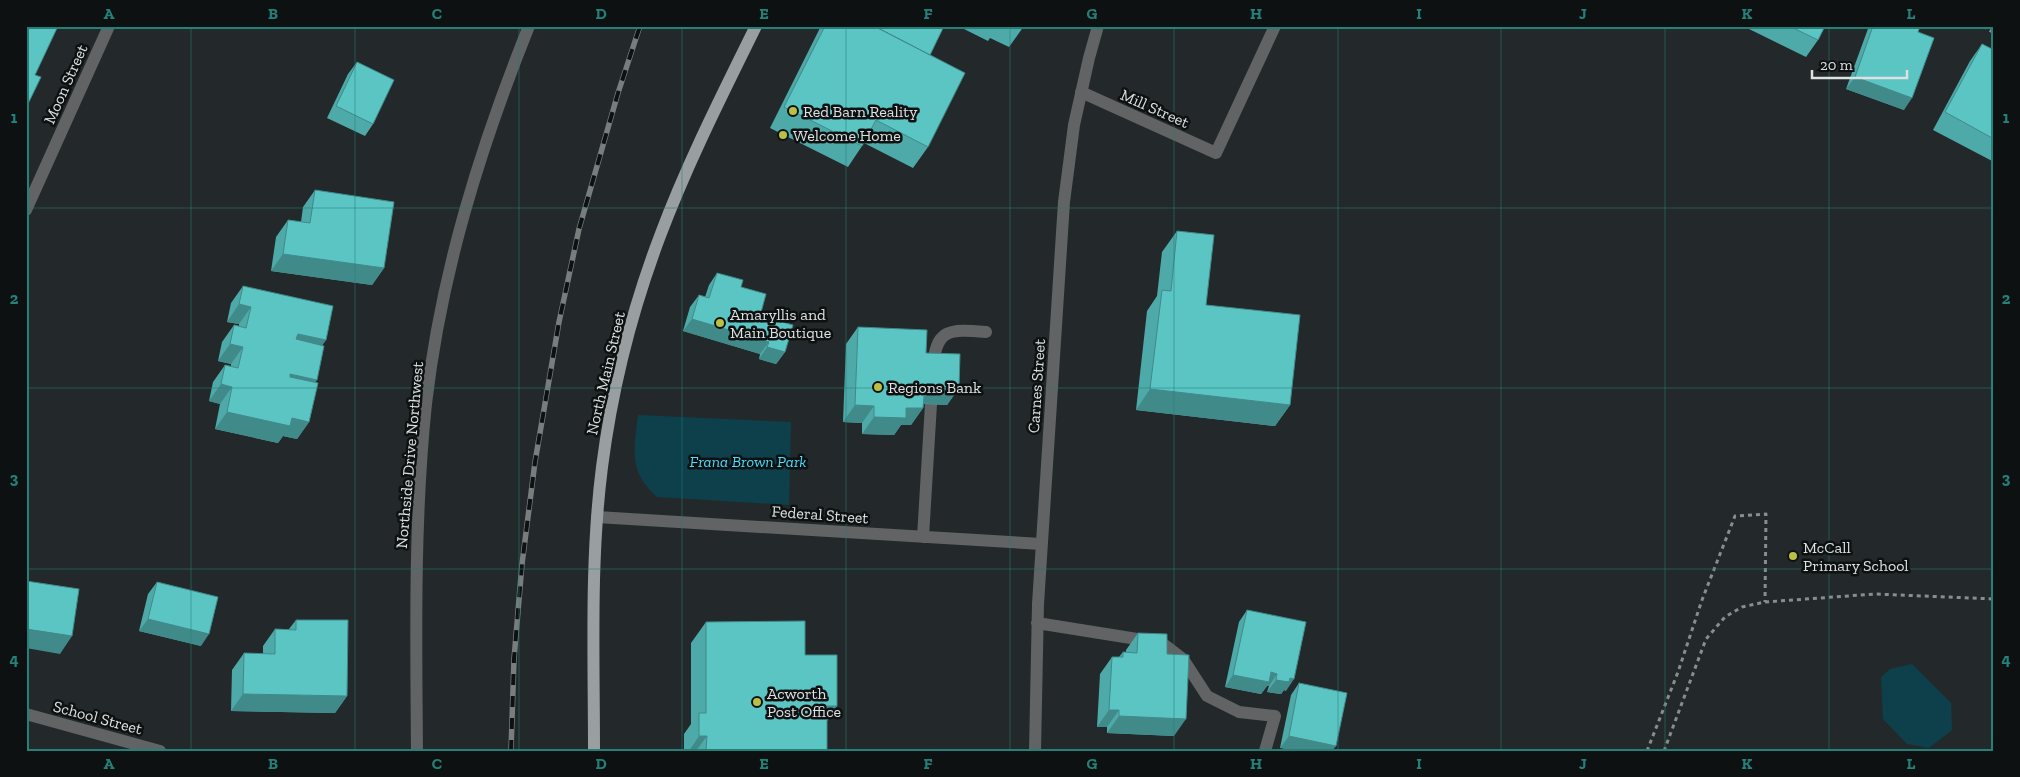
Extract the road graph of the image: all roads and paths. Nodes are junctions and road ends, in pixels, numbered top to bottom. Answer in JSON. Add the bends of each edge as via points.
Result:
{"nodes":[{"id":1,"x":109,"y":26,"type":"edge"},
{"id":2,"x":529,"y":26,"type":"edge"},
{"id":3,"x":756,"y":26,"type":"edge"},
{"id":4,"x":1098,"y":26,"type":"edge"},
{"id":5,"x":1275,"y":26,"type":"edge"},
{"id":6,"x":1983,"y":26,"type":"edge"},
{"id":7,"x":1994,"y":33,"type":"edge"},
{"id":8,"x":1081,"y":92,"type":"junction"},
{"id":9,"x":26,"y":210,"type":"edge"},
{"id":10,"x":986,"y":332,"type":"dead end"},
{"id":11,"x":933,"y":370,"type":"edge"},
{"id":12,"x":931,"y":404,"type":"edge"},
{"id":13,"x":597,"y":517,"type":"junction"},
{"id":14,"x":923,"y":537,"type":"junction"},
{"id":15,"x":1041,"y":544,"type":"junction"},
{"id":16,"x":1994,"y":598,"type":"edge"},
{"id":17,"x":1765,"y":602,"type":"junction"},
{"id":18,"x":1037,"y":623,"type":"junction"},
{"id":19,"x":26,"y":714,"type":"edge"},
{"id":20,"x":160,"y":751,"type":"edge"},
{"id":21,"x":417,"y":751,"type":"edge"},
{"id":22,"x":594,"y":751,"type":"edge"},
{"id":23,"x":1035,"y":751,"type":"edge"},
{"id":24,"x":1265,"y":751,"type":"edge"},
{"id":25,"x":1648,"y":751,"type":"edge"},
{"id":26,"x":1664,"y":751,"type":"edge"}],
"edges":[{"from":1,"to":9,"type":"street","name":"Moon Street"},
{"from":2,"to":21,"type":"street","name":"Northside Drive Northwest","via":[[491,124],[466,205],[445,287],[435,345],[426,404],[416,572]]},
{"from":3,"to":13,"type":"main road","name":"North Main Street","via":[[709,121],[643,285],[617,385]]},
{"from":4,"to":8,"type":"street","name":"Carnes Street"},
{"from":5,"to":8,"type":"street","name":"Mill Street","via":[[1216,153]]},
{"from":6,"to":7,"type":"path"},
{"from":8,"to":15,"type":"street","name":"Carnes Street","via":[[1064,202]]},
{"from":10,"to":11,"type":"street","via":[[964,330],[947,333],[934,351]]},
{"from":12,"to":14,"type":"street"},
{"from":13,"to":14,"type":"street","name":"Federal Street"},
{"from":13,"to":22,"type":"main road","name":"North Main Street"},
{"from":14,"to":15,"type":"street","name":"Federal Street"},
{"from":15,"to":18,"type":"street","name":"Carnes Street"},
{"from":16,"to":17,"type":"path","via":[[1875,594]]},
{"from":17,"to":25,"type":"path","via":[[1766,514],[1736,516]]},
{"from":17,"to":26,"type":"path","via":[[1742,607],[1725,617],[1706,639]]},
{"from":18,"to":23,"type":"street","name":"Carnes Street"},
{"from":18,"to":24,"type":"street","via":[[1162,643],[1183,659],[1207,696],[1239,712],[1276,716]]},
{"from":19,"to":20,"type":"street","name":"School Street"}]}
